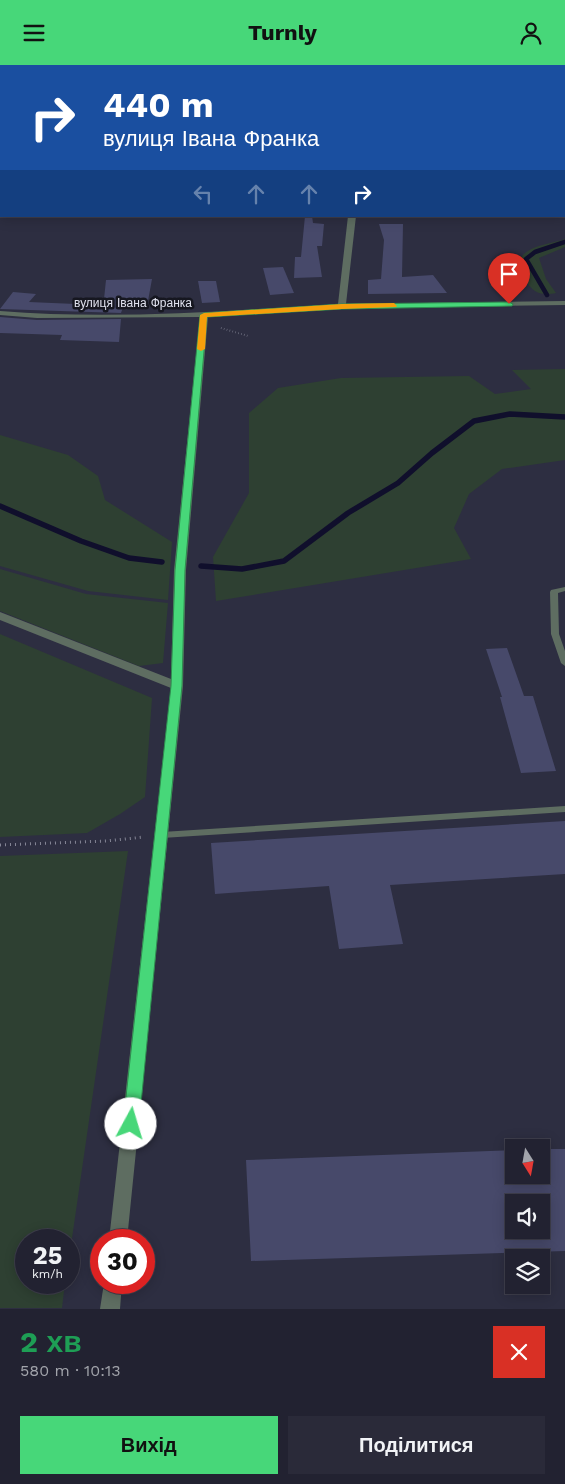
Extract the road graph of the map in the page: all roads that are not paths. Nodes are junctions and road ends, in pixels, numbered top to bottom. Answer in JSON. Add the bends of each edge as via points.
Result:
{"nodes":[{"id":1,"x":352,"y":217,"type":"edge"},
{"id":2,"x":565,"y":303,"type":"edge"},
{"id":3,"x":342,"y":306,"type":"junction"},
{"id":4,"x":0,"y":313,"type":"edge"},
{"id":5,"x":204,"y":320,"type":"junction"},
{"id":6,"x":565,"y":589,"type":"edge"},
{"id":7,"x":0,"y":616,"type":"edge"},
{"id":8,"x":565,"y":663,"type":"edge"},
{"id":9,"x":177,"y":686,"type":"junction"},
{"id":10,"x":565,"y":809,"type":"edge"},
{"id":11,"x":162,"y":835,"type":"junction"},
{"id":12,"x":119,"y":1229,"type":"edge"},
{"id":13,"x":112,"y":1294,"type":"edge"},
{"id":14,"x":110,"y":1309,"type":"edge"}],
"edges":[{"from":1,"to":3,"type":"street"},
{"from":2,"to":3,"type":"street","name":"вулиця Івана Франка"},
{"from":3,"to":5,"type":"street","name":"вулиця Івана Франка"},
{"from":4,"to":5,"type":"street","name":"вулиця Івана Франка"},
{"from":5,"to":9,"type":"street","via":[[180,570]]},
{"from":6,"to":8,"type":"lane","via":[[554,592],[555,635]]},
{"from":7,"to":9,"type":"street"},
{"from":9,"to":11,"type":"street"},
{"from":10,"to":11,"type":"lane"},
{"from":11,"to":12,"type":"street"},
{"from":13,"to":14,"type":"street"}]}
